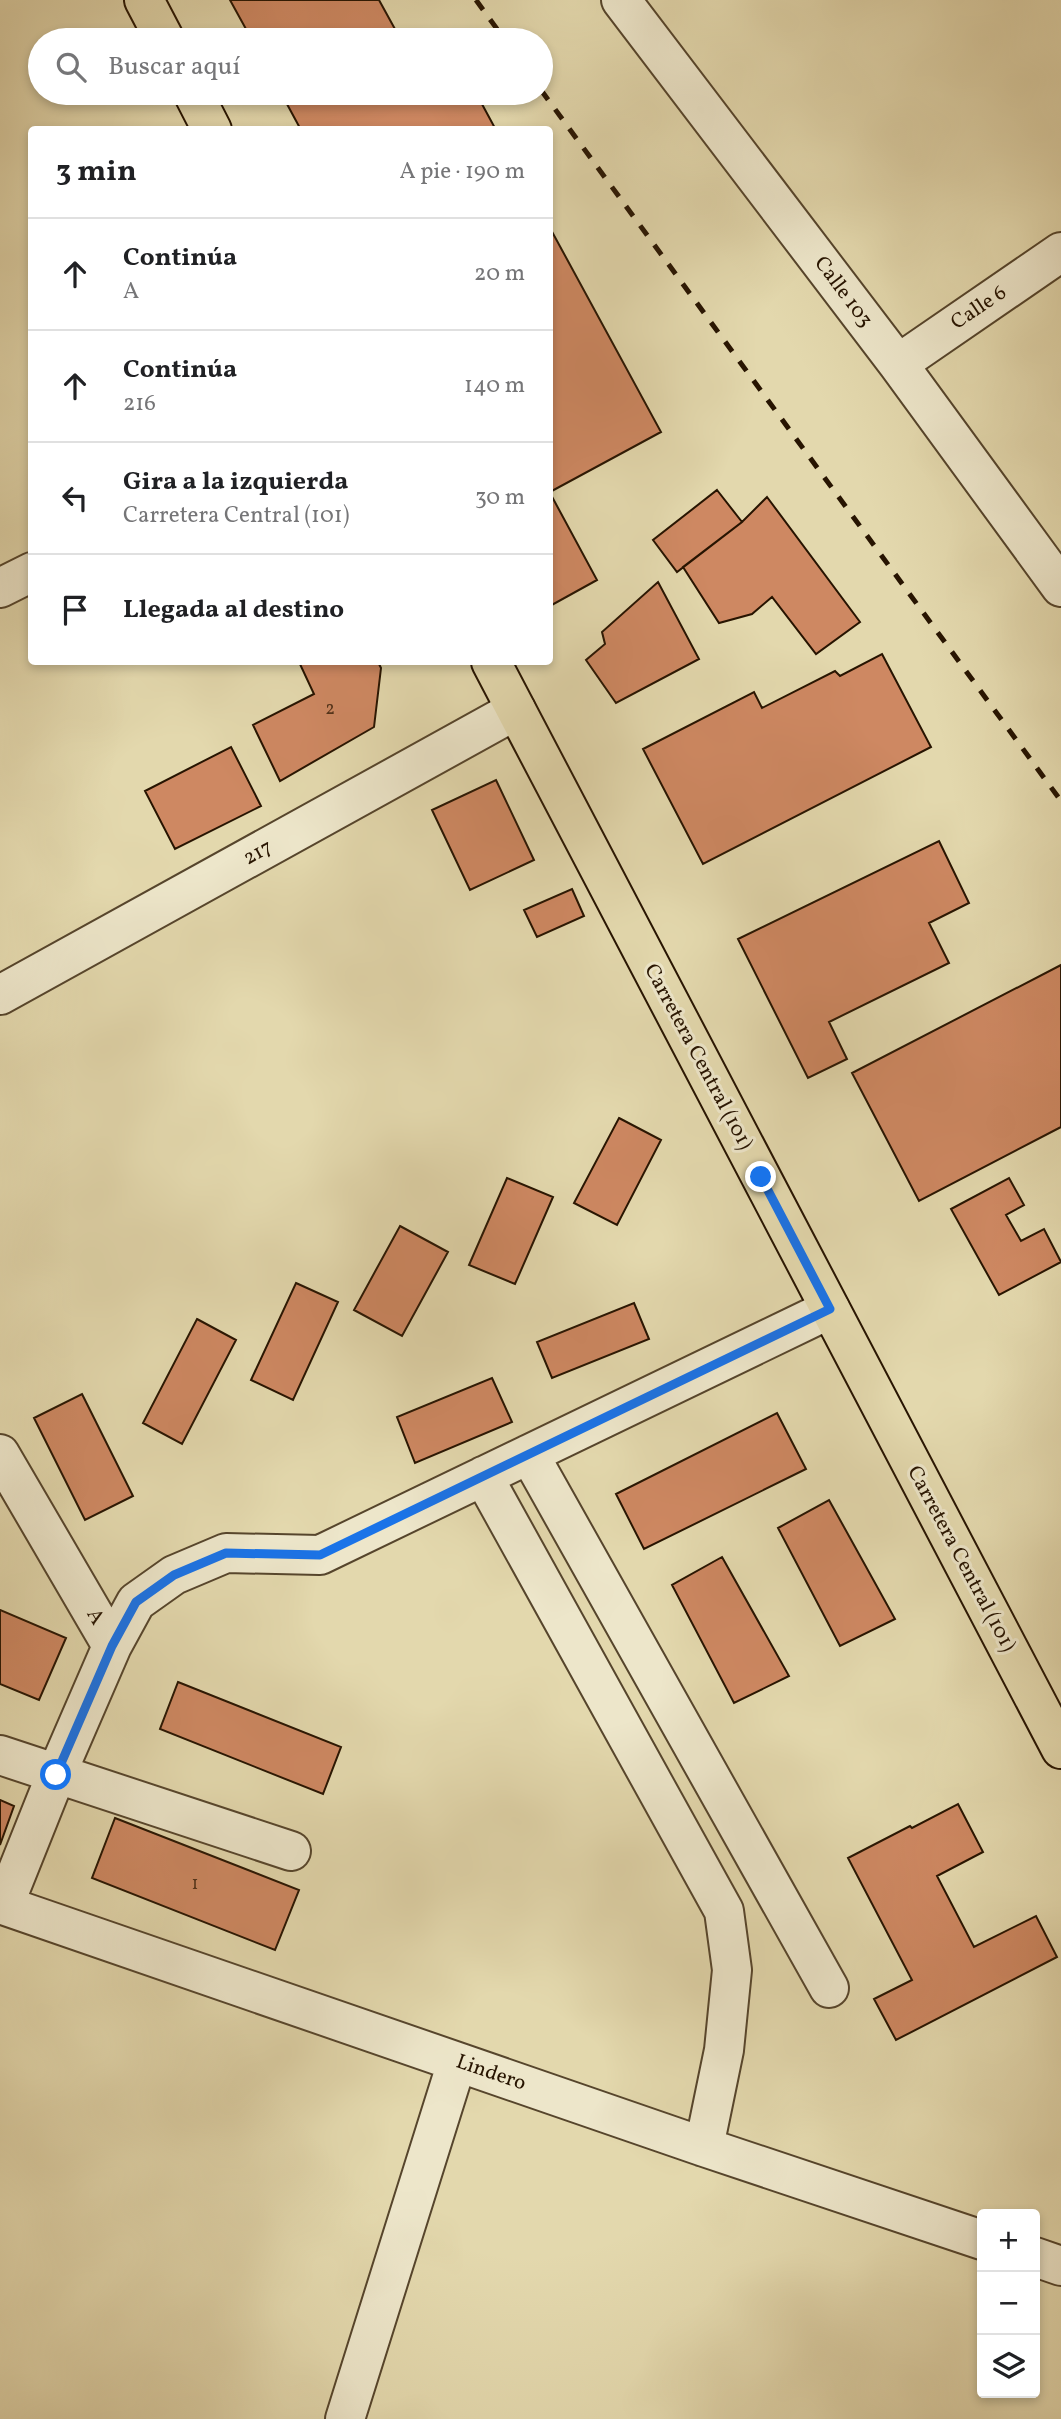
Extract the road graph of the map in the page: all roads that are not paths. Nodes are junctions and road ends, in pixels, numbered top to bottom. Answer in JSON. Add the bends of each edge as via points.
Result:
{"nodes":[{"id":1,"x":144,"y":0,"type":"edge"},
{"id":2,"x":621,"y":0,"type":"edge"},
{"id":3,"x":159,"y":28,"type":"edge"},
{"id":4,"x":199,"y":105,"type":"edge"},
{"id":5,"x":210,"y":126,"type":"edge"},
{"id":6,"x":1061,"y":252,"type":"edge"},
{"id":7,"x":898,"y":364,"type":"junction"},
{"id":8,"x":28,"y":574,"type":"edge"},
{"id":9,"x":1061,"y":587,"type":"edge"},
{"id":10,"x":0,"y":588,"type":"edge"},
{"id":11,"x":493,"y":665,"type":"edge"},
{"id":12,"x":516,"y":710,"type":"junction"},
{"id":13,"x":0,"y":995,"type":"edge"},
{"id":14,"x":830,"y":1309,"type":"junction"},
{"id":15,"x":0,"y":1454,"type":"edge"},
{"id":16,"x":528,"y":1454,"type":"junction"},
{"id":17,"x":483,"y":1476,"type":"junction"},
{"id":18,"x":112,"y":1646,"type":"junction"},
{"id":19,"x":1061,"y":1749,"type":"edge"},
{"id":20,"x":0,"y":1755,"type":"edge"},
{"id":21,"x":56,"y":1775,"type":"junction"},
{"id":22,"x":291,"y":1851,"type":"dead end"},
{"id":23,"x":2,"y":1905,"type":"edge"},
{"id":24,"x":829,"y":1988,"type":"dead end"},
{"id":25,"x":457,"y":2062,"type":"junction"},
{"id":26,"x":704,"y":2147,"type":"junction"},
{"id":27,"x":977,"y":2238,"type":"edge"},
{"id":28,"x":1040,"y":2259,"type":"edge"},
{"id":29,"x":1061,"y":2266,"type":"edge"},
{"id":30,"x":345,"y":2419,"type":"edge"}],
"edges":[{"from":1,"to":3,"type":"main road"},
{"from":2,"to":7,"type":"street","name":"Calle 103"},
{"from":4,"to":5,"type":"main road"},
{"from":6,"to":7,"type":"street","name":"Calle 6"},
{"from":7,"to":9,"type":"street","name":"Calle 103"},
{"from":8,"to":10,"type":"street"},
{"from":11,"to":12,"type":"main road","name":"Carretera Central (101)"},
{"from":12,"to":13,"type":"street","name":"217"},
{"from":12,"to":14,"type":"main road","name":"Carretera Central (101)"},
{"from":14,"to":16,"type":"street"},
{"from":14,"to":19,"type":"main road","name":"Carretera Central (101)"},
{"from":15,"to":18,"type":"street","name":"A"},
{"from":16,"to":17,"type":"street"},
{"from":16,"to":24,"type":"street"},
{"from":17,"to":18,"type":"street","via":[[320,1555],[226,1553],[174,1575],[136,1602]]},
{"from":17,"to":26,"type":"street","via":[[724,1911],[732,1970],[724,2050]]},
{"from":18,"to":21,"type":"street","name":"A"},
{"from":20,"to":21,"type":"street"},
{"from":21,"to":22,"type":"street"},
{"from":21,"to":23,"type":"street","name":"A"},
{"from":23,"to":25,"type":"street","name":"Lindero"},
{"from":25,"to":26,"type":"street","name":"Lindero"},
{"from":25,"to":30,"type":"street"},
{"from":26,"to":27,"type":"street","name":"Lindero"},
{"from":28,"to":29,"type":"street"}]}
